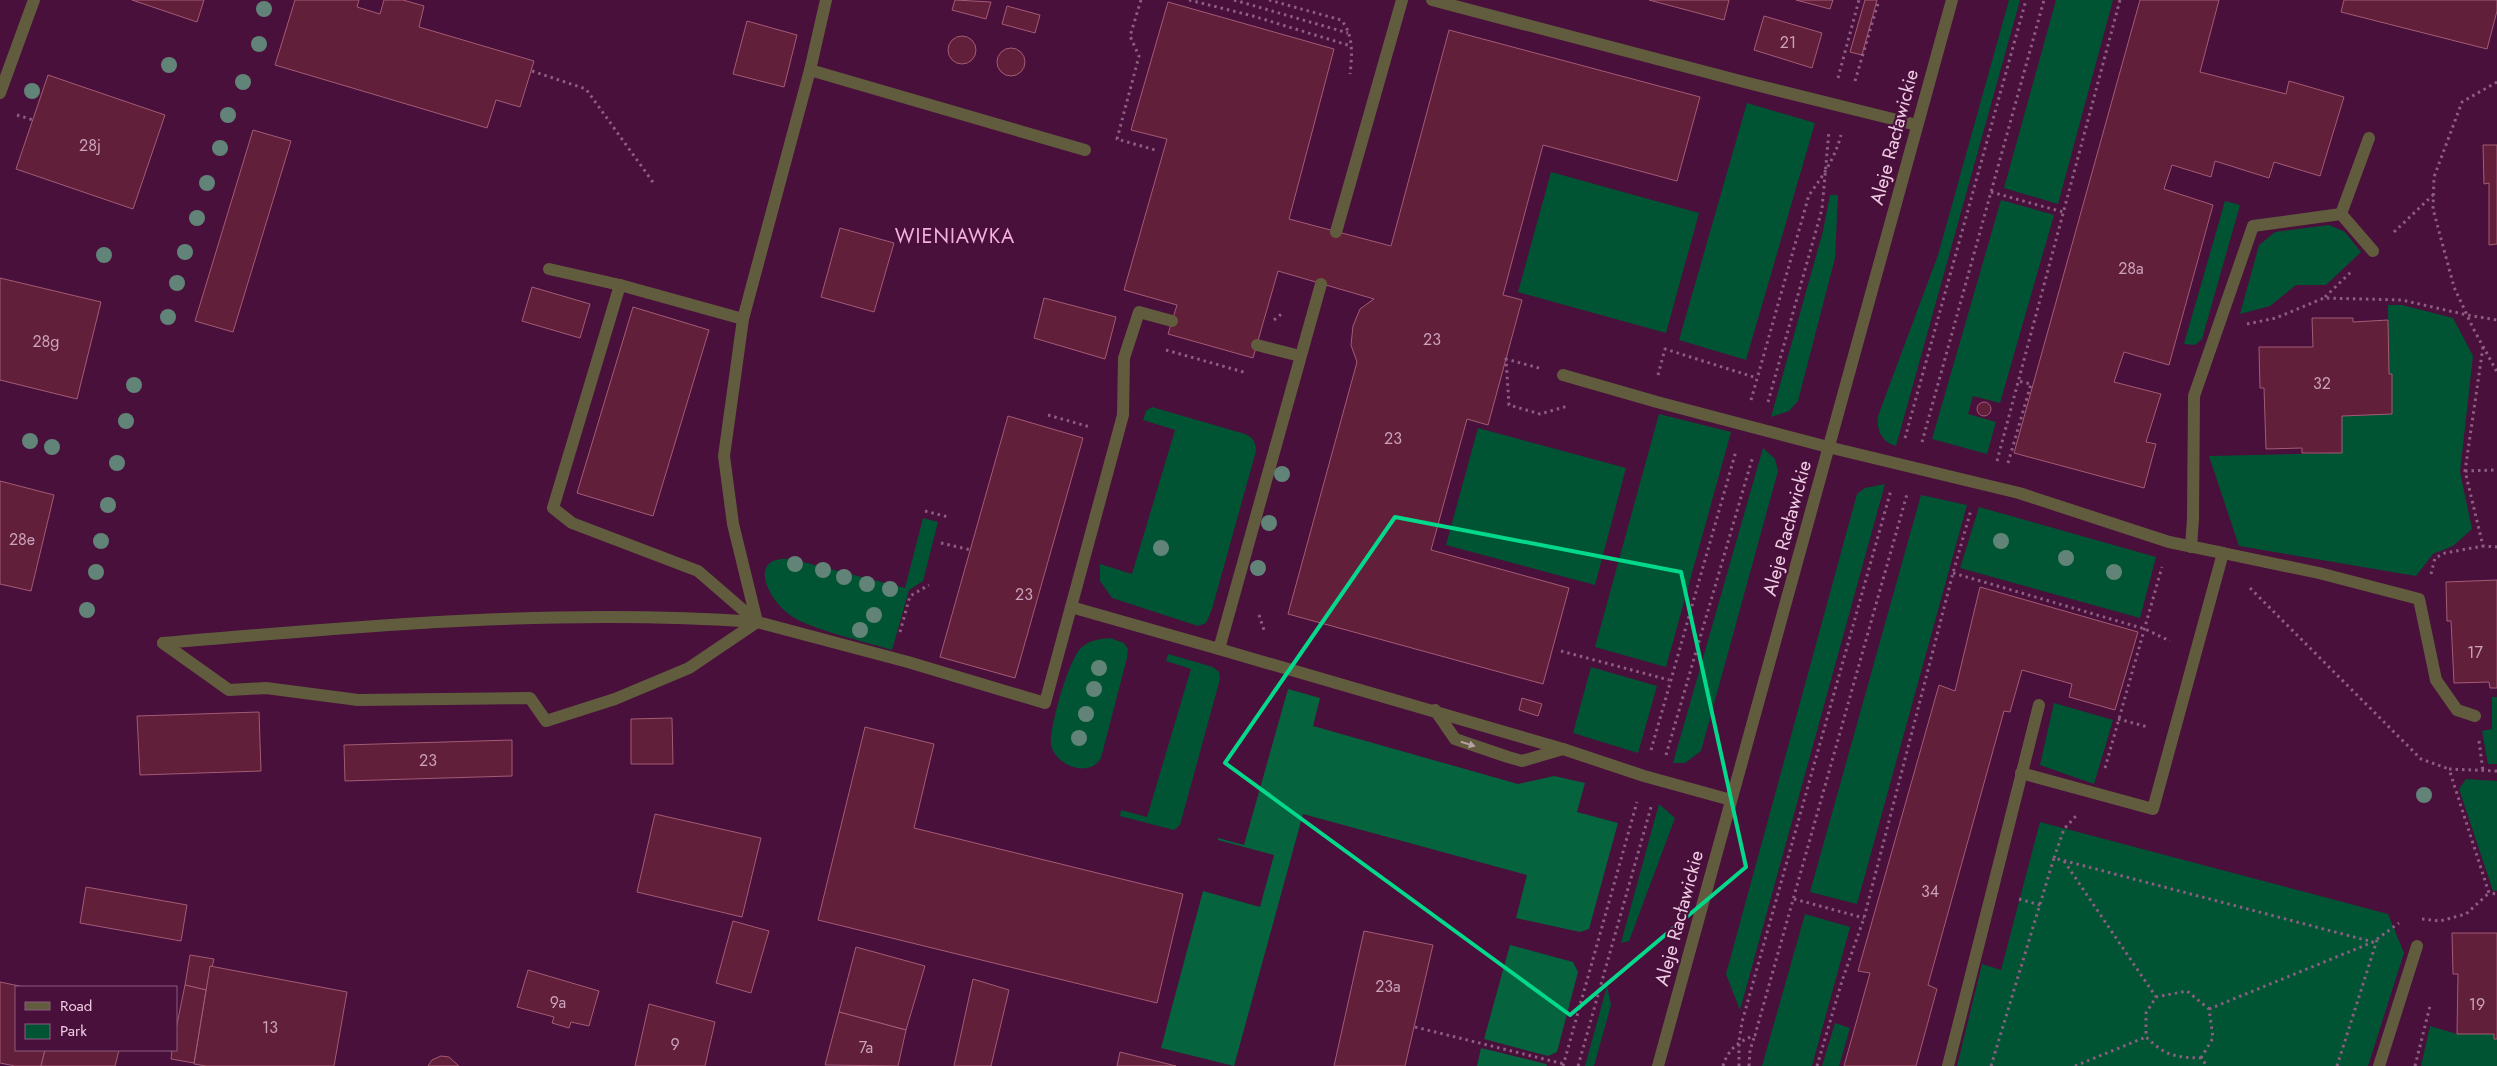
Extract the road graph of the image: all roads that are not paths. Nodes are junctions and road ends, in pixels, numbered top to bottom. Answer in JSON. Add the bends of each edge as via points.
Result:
{"nodes":[{"id":1,"x":34,"y":0,"type":"edge"},
{"id":2,"x":826,"y":0,"type":"edge"},
{"id":3,"x":1402,"y":0,"type":"edge"},
{"id":4,"x":1432,"y":0,"type":"edge"},
{"id":5,"x":1952,"y":0,"type":"edge"},
{"id":6,"x":810,"y":70,"type":"junction"},
{"id":7,"x":0,"y":93,"type":"edge"},
{"id":8,"x":1916,"y":125,"type":"junction"},
{"id":9,"x":2369,"y":138,"type":"dead end"},
{"id":10,"x":1085,"y":150,"type":"dead end"},
{"id":11,"x":2340,"y":214,"type":"junction"},
{"id":12,"x":1336,"y":232,"type":"dead end"},
{"id":13,"x":2373,"y":251,"type":"dead end"},
{"id":14,"x":549,"y":269,"type":"dead end"},
{"id":15,"x":1321,"y":284,"type":"dead end"},
{"id":16,"x":620,"y":285,"type":"junction"},
{"id":17,"x":743,"y":319,"type":"junction"},
{"id":18,"x":1172,"y":321,"type":"dead end"},
{"id":19,"x":1257,"y":345,"type":"dead end"},
{"id":20,"x":1300,"y":356,"type":"junction"},
{"id":21,"x":1563,"y":375,"type":"dead end"},
{"id":22,"x":1828,"y":447,"type":"junction"},
{"id":23,"x":2191,"y":547,"type":"junction"},
{"id":24,"x":2222,"y":553,"type":"junction"},
{"id":25,"x":1071,"y":607,"type":"junction"},
{"id":26,"x":757,"y":622,"type":"junction"},
{"id":27,"x":1219,"y":649,"type":"junction"},
{"id":28,"x":2039,"y":705,"type":"dead end"},
{"id":29,"x":1435,"y":710,"type":"junction"},
{"id":30,"x":2475,"y":716,"type":"dead end"},
{"id":31,"x":1563,"y":749,"type":"junction"},
{"id":32,"x":2021,"y":773,"type":"junction"},
{"id":33,"x":1731,"y":800,"type":"junction"},
{"id":34,"x":2417,"y":946,"type":"dead end"},
{"id":35,"x":1658,"y":1066,"type":"edge"},
{"id":36,"x":1948,"y":1066,"type":"edge"},
{"id":37,"x":2379,"y":1066,"type":"edge"}],
"edges":[{"from":1,"to":7,"type":"street"},
{"from":2,"to":6,"type":"street"},
{"from":3,"to":12,"type":"street"},
{"from":4,"to":8,"type":"street"},
{"from":5,"to":8,"type":"street","name":"Aleje Racławickie"},
{"from":6,"to":10,"type":"street"},
{"from":6,"to":17,"type":"street"},
{"from":8,"to":22,"type":"street","name":"Aleje Racławickie"},
{"from":9,"to":11,"type":"street"},
{"from":11,"to":13,"type":"street"},
{"from":11,"to":23,"type":"street","via":[[2253,226],[2194,396]]},
{"from":14,"to":16,"type":"street"},
{"from":15,"to":20,"type":"street"},
{"from":16,"to":17,"type":"street"},
{"from":16,"to":26,"type":"street","via":[[553,508],[572,523],[698,571]]},
{"from":17,"to":26,"type":"street","via":[[724,456],[733,524]]},
{"from":18,"to":25,"type":"street","via":[[1139,312],[1124,358],[1123,415]]},
{"from":19,"to":20,"type":"street"},
{"from":20,"to":27,"type":"street"},
{"from":21,"to":22,"type":"street"},
{"from":22,"to":23,"type":"street","via":[[2019,493]]},
{"from":22,"to":33,"type":"street","name":"Aleje Racławickie"},
{"from":23,"to":24,"type":"street"},
{"from":24,"to":30,"type":"street","via":[[2319,573],[2418,599],[2436,680],[2457,710]]},
{"from":24,"to":32,"type":"street","via":[[2153,809]]},
{"from":25,"to":26,"type":"street","via":[[1045,703]]},
{"from":25,"to":27,"type":"street"},
{"from":26,"to":26,"type":"street","via":[[689,668],[615,699],[546,721],[530,698],[358,700],[266,688],[229,690],[163,643],[478,620],[685,616]]},
{"from":27,"to":29,"type":"street"},
{"from":28,"to":32,"type":"street"},
{"from":29,"to":31,"type":"street"},
{"from":29,"to":31,"type":"street","one_way":true,"via":[[1455,739],[1508,756],[1522,760]]},
{"from":31,"to":33,"type":"street"},
{"from":32,"to":36,"type":"street"},
{"from":33,"to":35,"type":"street","name":"Aleje Racławickie"},
{"from":34,"to":37,"type":"street"}]}
